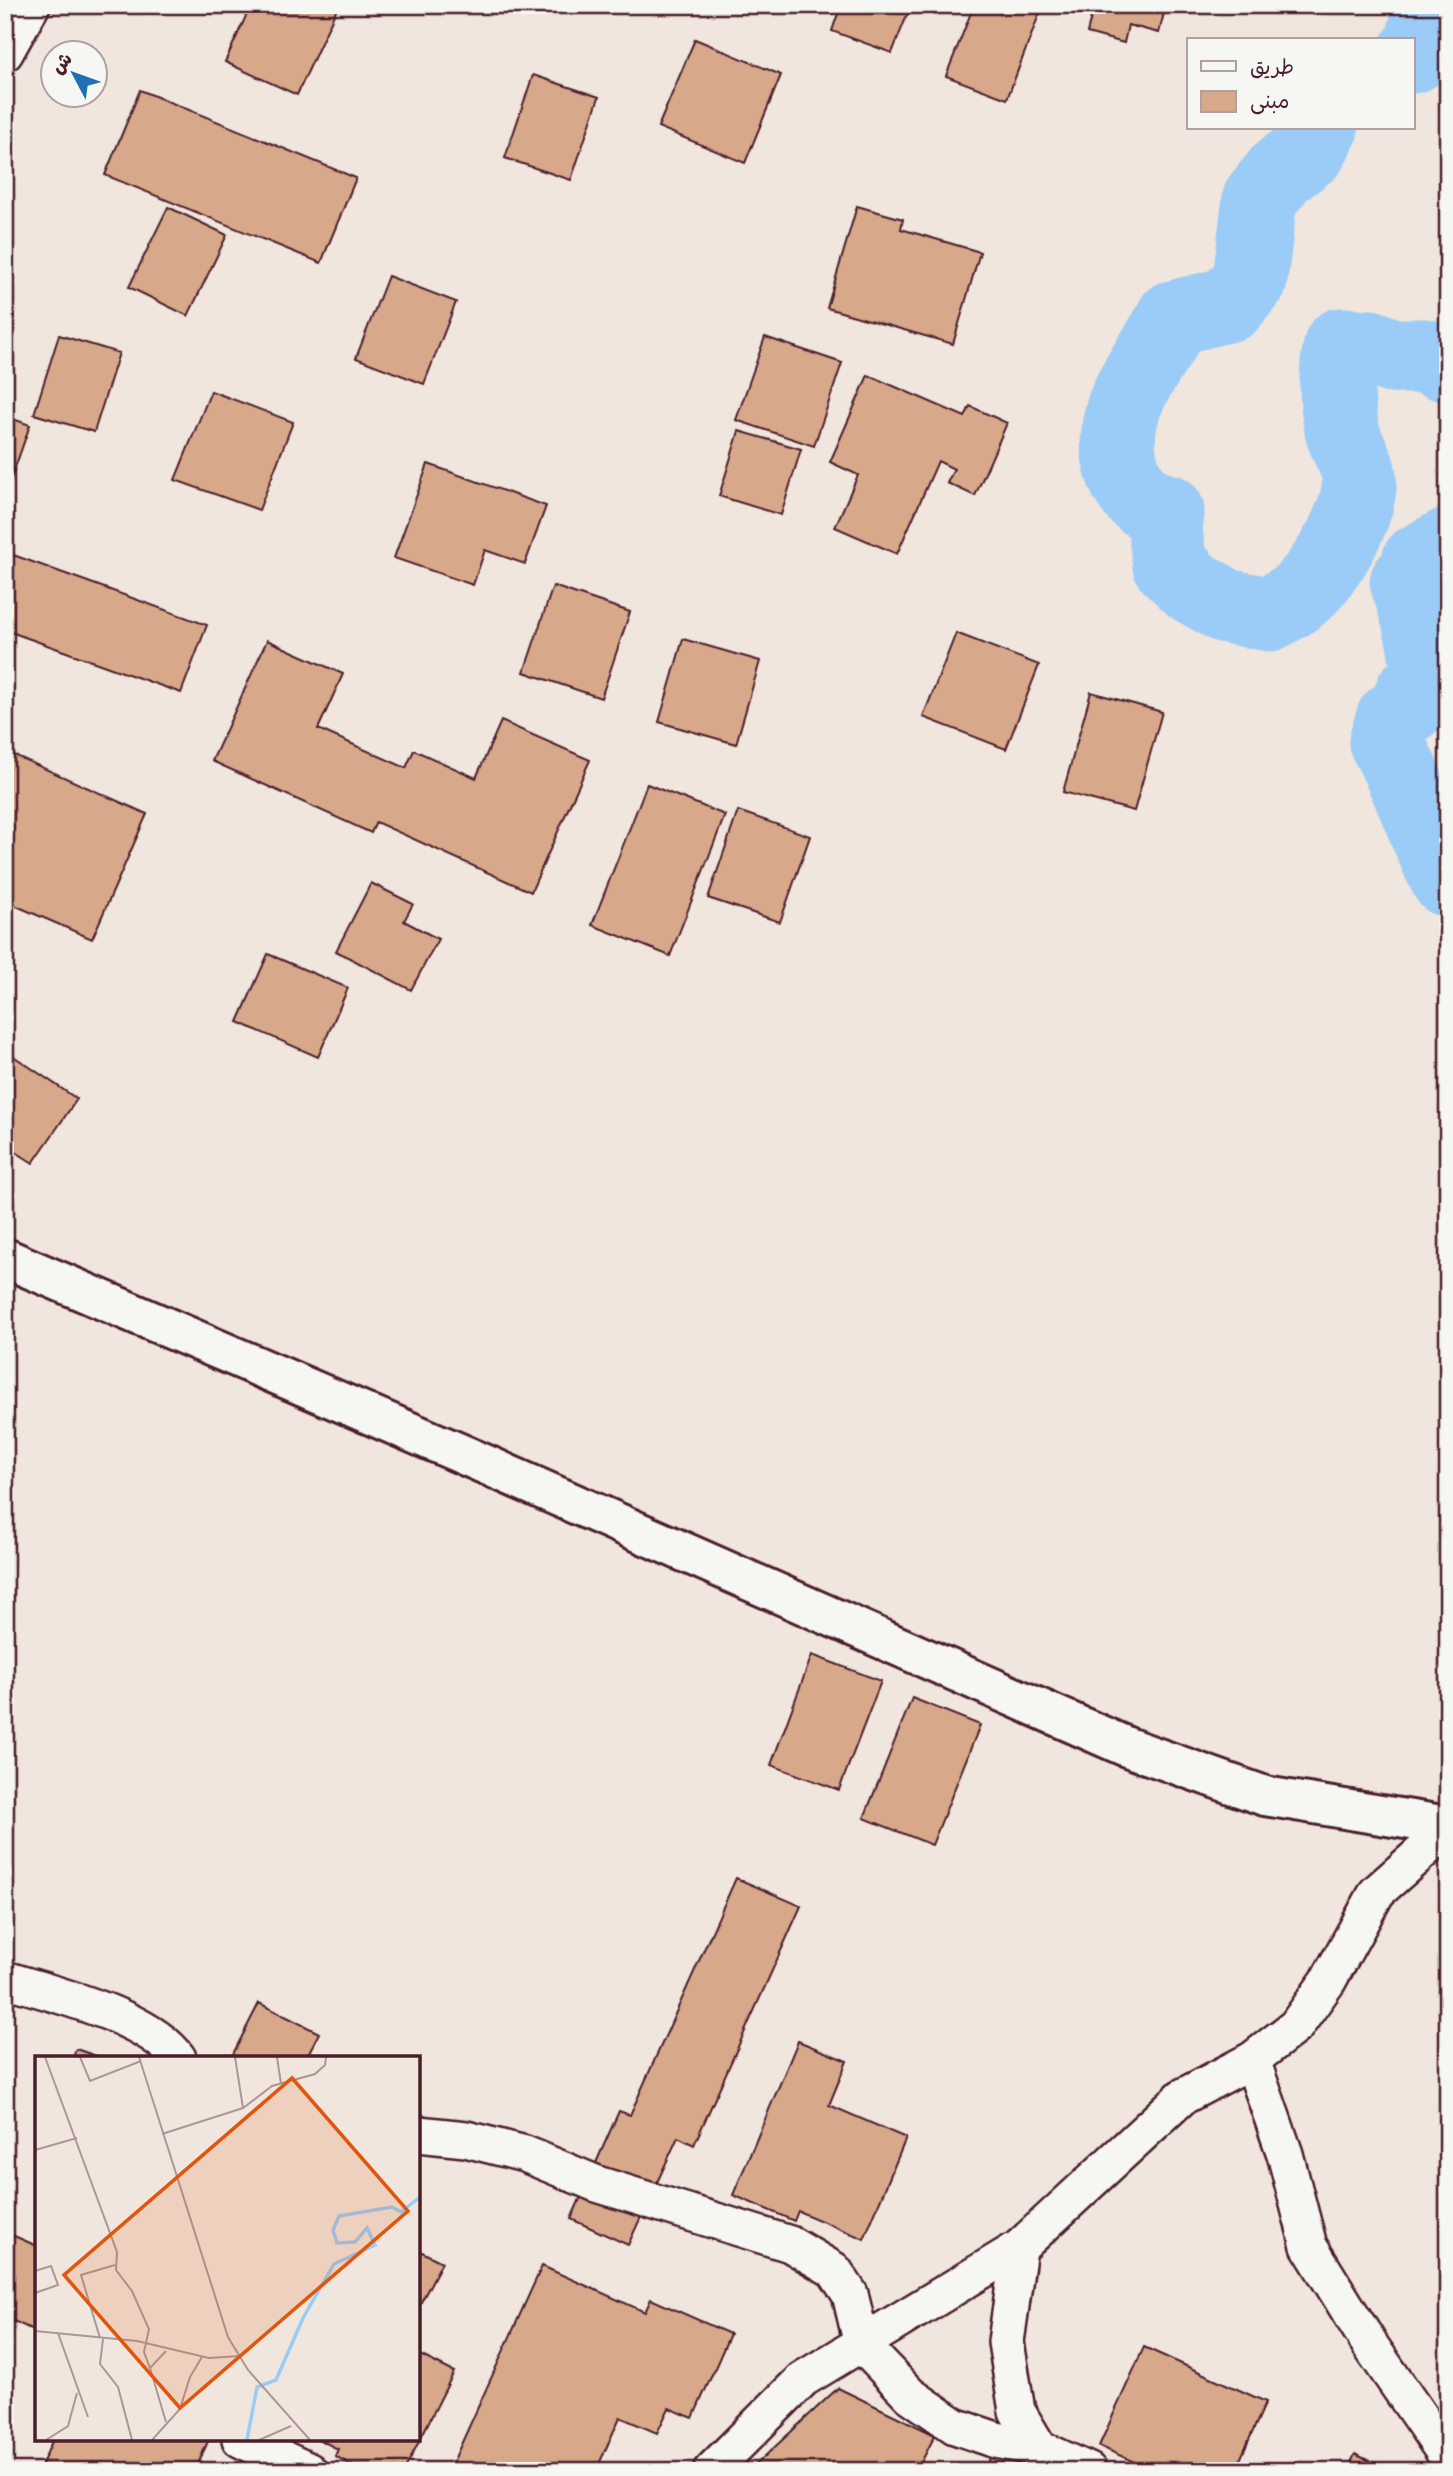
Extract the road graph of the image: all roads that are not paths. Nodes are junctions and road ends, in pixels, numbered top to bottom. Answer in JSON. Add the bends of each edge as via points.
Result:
{"nodes":[{"id":1,"x":32,"y":5,"type":"edge"},
{"id":2,"x":5,"y":53,"type":"edge"},
{"id":3,"x":5,"y":1258,"type":"edge"},
{"id":4,"x":1448,"y":1827,"type":"edge"},
{"id":5,"x":5,"y":1979,"type":"edge"},
{"id":6,"x":176,"y":2056,"type":"edge"},
{"id":7,"x":1252,"y":2060,"type":"junction"},
{"id":8,"x":420,"y":2134,"type":"edge"},
{"id":9,"x":1019,"y":2248,"type":"junction"},
{"id":10,"x":862,"y":2345,"type":"junction"},
{"id":11,"x":244,"y":2441,"type":"edge"},
{"id":12,"x":1039,"y":2448,"type":"junction"},
{"id":13,"x":1448,"y":2458,"type":"edge"},
{"id":14,"x":309,"y":2471,"type":"edge"},
{"id":15,"x":711,"y":2471,"type":"edge"},
{"id":16,"x":1089,"y":2471,"type":"edge"}],
"edges":[{"from":1,"to":2,"type":"street"},
{"from":3,"to":4,"type":"street","via":[[1127,1747],[1265,1796]]},
{"from":4,"to":7,"type":"street","via":[[1377,1892],[1328,1981],[1296,2026]]},
{"from":5,"to":6,"type":"street","via":[[138,2025]]},
{"from":7,"to":9,"type":"street","via":[[1182,2097]]},
{"from":7,"to":13,"type":"street","via":[[1285,2154],[1309,2246]]},
{"from":8,"to":10,"type":"street","via":[[466,2139],[525,2154],[597,2184],[790,2244],[834,2270],[850,2294]]},
{"from":9,"to":10,"type":"street"},
{"from":9,"to":12,"type":"street","via":[[1006,2342],[1017,2411]]},
{"from":10,"to":12,"type":"street","via":[[910,2396],[955,2426]]},
{"from":10,"to":15,"type":"street","via":[[803,2379]]},
{"from":11,"to":14,"type":"street"},
{"from":12,"to":16,"type":"street"}]}
